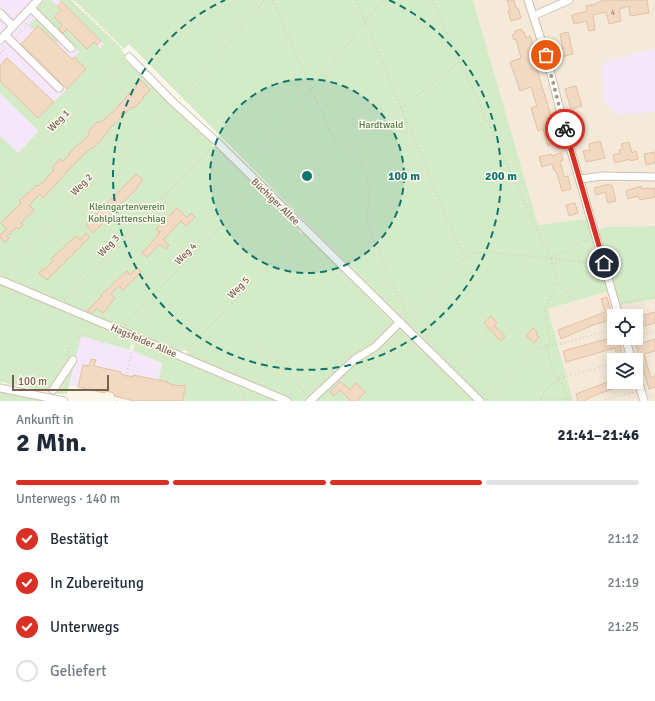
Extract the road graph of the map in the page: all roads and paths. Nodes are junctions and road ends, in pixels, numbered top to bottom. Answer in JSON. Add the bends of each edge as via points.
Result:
{"nodes":[{"id":1,"x":38,"y":0,"type":"edge"},
{"id":2,"x":72,"y":0,"type":"edge"},
{"id":3,"x":265,"y":0,"type":"edge"},
{"id":4,"x":273,"y":0,"type":"edge"},
{"id":5,"x":356,"y":0,"type":"edge"},
{"id":6,"x":383,"y":0,"type":"edge"},
{"id":7,"x":432,"y":0,"type":"edge"},
{"id":8,"x":528,"y":0,"type":"edge"},
{"id":9,"x":569,"y":0,"type":"edge"},
{"id":10,"x":31,"y":8,"type":"junction"},
{"id":11,"x":0,"y":13,"type":"edge"},
{"id":12,"x":38,"y":15,"type":"junction"},
{"id":13,"x":534,"y":16,"type":"junction"},
{"id":14,"x":20,"y":19,"type":"junction"},
{"id":15,"x":365,"y":21,"type":"junction"},
{"id":16,"x":13,"y":26,"type":"junction"},
{"id":17,"x":27,"y":26,"type":"junction"},
{"id":18,"x":33,"y":31,"type":"dead end"},
{"id":19,"x":3,"y":38,"type":"edge"},
{"id":20,"x":12,"y":42,"type":"junction"},
{"id":21,"x":71,"y":48,"type":"dead end"},
{"id":22,"x":0,"y":54,"type":"edge"},
{"id":23,"x":127,"y":59,"type":"junction"},
{"id":24,"x":460,"y":62,"type":"junction"},
{"id":25,"x":59,"y":88,"type":"dead end"},
{"id":26,"x":311,"y":90,"type":"junction"},
{"id":27,"x":173,"y":103,"type":"junction"},
{"id":28,"x":401,"y":108,"type":"junction"},
{"id":29,"x":213,"y":146,"type":"dead end"},
{"id":30,"x":246,"y":171,"type":"junction"},
{"id":31,"x":655,"y":177,"type":"edge"},
{"id":32,"x":580,"y":179,"type":"junction"},
{"id":33,"x":260,"y":185,"type":"junction"},
{"id":34,"x":0,"y":190,"type":"edge"},
{"id":35,"x":162,"y":199,"type":"junction"},
{"id":36,"x":173,"y":210,"type":"dead end"},
{"id":37,"x":300,"y":232,"type":"dead end"},
{"id":38,"x":596,"y":234,"type":"junction"},
{"id":39,"x":550,"y":258,"type":"junction"},
{"id":40,"x":464,"y":259,"type":"junction"},
{"id":41,"x":604,"y":263,"type":"junction"},
{"id":42,"x":1,"y":278,"type":"edge"},
{"id":43,"x":556,"y":282,"type":"junction"},
{"id":44,"x":655,"y":297,"type":"edge"},
{"id":45,"x":574,"y":300,"type":"dead end"},
{"id":46,"x":63,"y":301,"type":"dead end"},
{"id":47,"x":616,"y":305,"type":"junction"},
{"id":48,"x":617,"y":309,"type":"edge"},
{"id":49,"x":408,"y":315,"type":"junction"},
{"id":50,"x":400,"y":322,"type":"junction"},
{"id":51,"x":102,"y":323,"type":"junction"},
{"id":52,"x":490,"y":328,"type":"dead end"},
{"id":53,"x":119,"y":330,"type":"junction"},
{"id":54,"x":607,"y":330,"type":"edge"},
{"id":55,"x":655,"y":331,"type":"edge"},
{"id":56,"x":643,"y":334,"type":"edge"},
{"id":57,"x":77,"y":336,"type":"dead end"},
{"id":58,"x":258,"y":340,"type":"dead end"},
{"id":59,"x":550,"y":344,"type":"junction"},
{"id":60,"x":547,"y":345,"type":"junction"},
{"id":61,"x":132,"y":350,"type":"dead end"},
{"id":62,"x":186,"y":351,"type":"dead end"},
{"id":63,"x":73,"y":360,"type":"dead end"},
{"id":64,"x":607,"y":365,"type":"edge"},
{"id":65,"x":451,"y":372,"type":"junction"},
{"id":66,"x":126,"y":377,"type":"dead end"},
{"id":67,"x":558,"y":379,"type":"junction"},
{"id":68,"x":250,"y":386,"type":"junction"},
{"id":69,"x":0,"y":388,"type":"edge"},
{"id":70,"x":53,"y":390,"type":"dead end"},
{"id":71,"x":640,"y":390,"type":"joint"},
{"id":72,"x":118,"y":397,"type":"dead end"},
{"id":73,"x":568,"y":398,"type":"junction"},
{"id":74,"x":309,"y":399,"type":"edge"},
{"id":75,"x":541,"y":399,"type":"junction"},
{"id":76,"x":283,"y":400,"type":"edge"},
{"id":77,"x":64,"y":401,"type":"edge"},
{"id":78,"x":117,"y":401,"type":"edge"},
{"id":79,"x":242,"y":401,"type":"edge"},
{"id":80,"x":480,"y":401,"type":"edge"},
{"id":81,"x":486,"y":401,"type":"edge"},
{"id":82,"x":538,"y":401,"type":"edge"},
{"id":83,"x":569,"y":401,"type":"edge"},
{"id":84,"x":601,"y":401,"type":"edge"},
{"id":85,"x":644,"y":401,"type":"edge"}],
"edges":[{"from":1,"to":10,"type":"street"},
{"from":2,"to":23,"type":"path","via":[[121,47]]},
{"from":3,"to":27,"type":"path","name":"Weg 2"},
{"from":4,"to":26,"type":"path"},
{"from":5,"to":15,"type":"path"},
{"from":6,"to":15,"type":"path"},
{"from":7,"to":24,"type":"path"},
{"from":8,"to":13,"type":"street"},
{"from":9,"to":13,"type":"street"},
{"from":10,"to":12,"type":"street"},
{"from":10,"to":14,"type":"street"},
{"from":11,"to":16,"type":"street"},
{"from":12,"to":17,"type":"path"},
{"from":12,"to":21,"type":"street"},
{"from":13,"to":32,"type":"street"},
{"from":14,"to":16,"type":"street"},
{"from":14,"to":17,"type":"path"},
{"from":15,"to":26,"type":"path"},
{"from":15,"to":28,"type":"path"},
{"from":16,"to":19,"type":"street"},
{"from":17,"to":18,"type":"path"},
{"from":17,"to":20,"type":"path"},
{"from":19,"to":20,"type":"street"},
{"from":20,"to":22,"type":"path"},
{"from":20,"to":25,"type":"street"},
{"from":23,"to":27,"type":"street","name":"Büchiger Allee"},
{"from":23,"to":34,"type":"path","name":"Weg 1"},
{"from":24,"to":28,"type":"path"},
{"from":24,"to":39,"type":"path"},
{"from":26,"to":30,"type":"path"},
{"from":26,"to":49,"type":"path","via":[[336,143],[358,161],[367,174],[370,190],[367,216],[371,234]]},
{"from":27,"to":30,"type":"street","name":"Büchiger Allee"},
{"from":27,"to":42,"type":"path","name":"Weg 2"},
{"from":28,"to":40,"type":"path"},
{"from":29,"to":35,"type":"path","name":"Weg 3"},
{"from":30,"to":33,"type":"street","name":"Büchiger Allee"},
{"from":31,"to":32,"type":"street","via":[[603,176]]},
{"from":32,"to":38,"type":"street"},
{"from":33,"to":50,"type":"street","name":"Büchiger Allee"},
{"from":33,"to":53,"type":"path","name":"Weg 4"},
{"from":35,"to":36,"type":"path"},
{"from":35,"to":46,"type":"path","name":"Weg 3"},
{"from":37,"to":62,"type":"path","name":"Weg 5"},
{"from":38,"to":39,"type":"path","via":[[590,240],[578,242]]},
{"from":38,"to":41,"type":"street"},
{"from":39,"to":40,"type":"path","via":[[486,252],[474,253]]},
{"from":39,"to":41,"type":"path"},
{"from":39,"to":43,"type":"path"},
{"from":40,"to":49,"type":"path"},
{"from":41,"to":47,"type":"street"},
{"from":42,"to":51,"type":"street","name":"Hagsfelder Allee"},
{"from":43,"to":45,"type":"path"},
{"from":43,"to":59,"type":"path","via":[[545,309]]},
{"from":44,"to":47,"type":"path"},
{"from":47,"to":48,"type":"street"},
{"from":49,"to":50,"type":"path"},
{"from":50,"to":65,"type":"street","name":"Büchiger Allee"},
{"from":50,"to":74,"type":"street","via":[[375,347],[355,359]]},
{"from":51,"to":53,"type":"street","name":"Hagsfelder Allee"},
{"from":51,"to":57,"type":"path","via":[[90,334]]},
{"from":52,"to":65,"type":"path","via":[[484,335],[486,336]]},
{"from":53,"to":68,"type":"street","name":"Hagsfelder Allee"},
{"from":54,"to":59,"type":"path"},
{"from":55,"to":56,"type":"path"},
{"from":58,"to":74,"type":"path"},
{"from":59,"to":60,"type":"path"},
{"from":60,"to":67,"type":"path","via":[[552,369]]},
{"from":60,"to":81,"type":"path","via":[[536,350],[492,392]]},
{"from":61,"to":66,"type":"path"},
{"from":63,"to":70,"type":"street"},
{"from":64,"to":67,"type":"path"},
{"from":65,"to":80,"type":"street","name":"Büchiger Allee"},
{"from":67,"to":73,"type":"path"},
{"from":67,"to":75,"type":"path"},
{"from":68,"to":76,"type":"street","name":"Hagsfelder Allee"},
{"from":68,"to":79,"type":"path"},
{"from":69,"to":77,"type":"street"},
{"from":71,"to":84,"type":"path"},
{"from":71,"to":85,"type":"street"},
{"from":72,"to":78,"type":"path"},
{"from":73,"to":75,"type":"path"},
{"from":73,"to":83,"type":"path"},
{"from":75,"to":82,"type":"path"}]}
